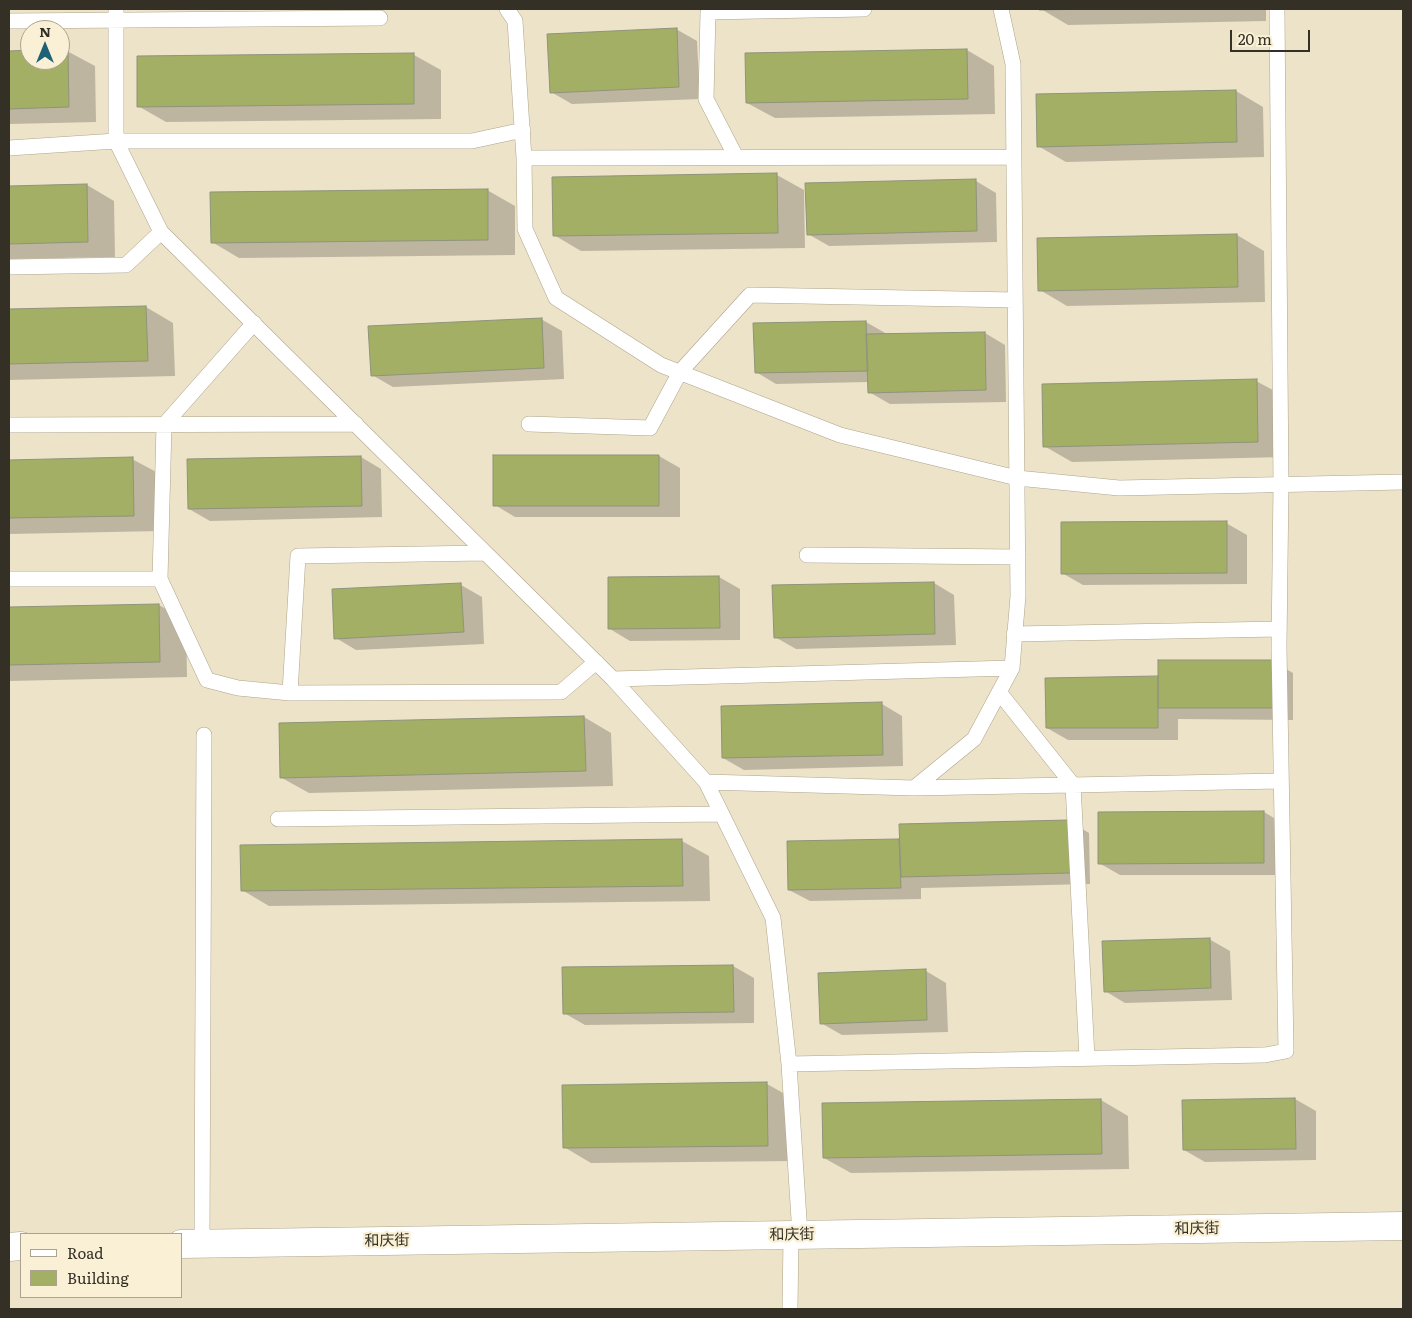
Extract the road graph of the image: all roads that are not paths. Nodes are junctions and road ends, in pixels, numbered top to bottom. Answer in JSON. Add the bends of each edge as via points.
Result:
{"nodes":[{"id":1,"x":507,"y":9,"type":"edge"},
{"id":2,"x":864,"y":9,"type":"edge"},
{"id":3,"x":1001,"y":9,"type":"edge"},
{"id":4,"x":1277,"y":9,"type":"edge"},
{"id":5,"x":116,"y":14,"type":"edge"},
{"id":6,"x":380,"y":18,"type":"dead end"},
{"id":7,"x":9,"y":21,"type":"edge"},
{"id":8,"x":523,"y":130,"type":"junction"},
{"id":9,"x":116,"y":142,"type":"junction"},
{"id":10,"x":9,"y":148,"type":"edge"},
{"id":11,"x":736,"y":157,"type":"junction"},
{"id":12,"x":1014,"y":157,"type":"junction"},
{"id":13,"x":524,"y":158,"type":"junction"},
{"id":14,"x":161,"y":232,"type":"junction"},
{"id":15,"x":9,"y":267,"type":"edge"},
{"id":16,"x":1016,"y":300,"type":"junction"},
{"id":17,"x":254,"y":323,"type":"junction"},
{"id":18,"x":680,"y":372,"type":"junction"},
{"id":19,"x":164,"y":424,"type":"junction"},
{"id":20,"x":356,"y":424,"type":"junction"},
{"id":21,"x":529,"y":424,"type":"dead end"},
{"id":22,"x":9,"y":425,"type":"edge"},
{"id":23,"x":1017,"y":478,"type":"junction"},
{"id":24,"x":1403,"y":482,"type":"edge"},
{"id":25,"x":1281,"y":485,"type":"junction"},
{"id":26,"x":485,"y":553,"type":"junction"},
{"id":27,"x":807,"y":555,"type":"dead end"},
{"id":28,"x":1018,"y":557,"type":"junction"},
{"id":29,"x":9,"y":579,"type":"edge"},
{"id":30,"x":160,"y":579,"type":"junction"},
{"id":31,"x":1279,"y":629,"type":"junction"},
{"id":32,"x":1014,"y":634,"type":"junction"},
{"id":33,"x":596,"y":662,"type":"junction"},
{"id":34,"x":1012,"y":668,"type":"junction"},
{"id":35,"x":613,"y":679,"type":"junction"},
{"id":36,"x":999,"y":692,"type":"junction"},
{"id":37,"x":290,"y":693,"type":"junction"},
{"id":38,"x":204,"y":735,"type":"dead end"},
{"id":39,"x":1282,"y":781,"type":"junction"},
{"id":40,"x":706,"y":782,"type":"junction"},
{"id":41,"x":1073,"y":785,"type":"junction"},
{"id":42,"x":914,"y":788,"type":"junction"},
{"id":43,"x":722,"y":814,"type":"junction"},
{"id":44,"x":278,"y":819,"type":"dead end"},
{"id":45,"x":1087,"y":1058,"type":"junction"},
{"id":46,"x":789,"y":1064,"type":"junction"},
{"id":47,"x":1403,"y":1226,"type":"edge"},
{"id":48,"x":795,"y":1235,"type":"junction"},
{"id":49,"x":192,"y":1244,"type":"edge"},
{"id":50,"x":790,"y":1309,"type":"edge"}],
"edges":[{"from":1,"to":8,"type":"lane","via":[[515,21]]},
{"from":2,"to":11,"type":"lane","via":[[708,12],[706,99]]},
{"from":3,"to":12,"type":"lane","via":[[1013,64]]},
{"from":4,"to":25,"type":"lane"},
{"from":5,"to":6,"type":"lane"},
{"from":5,"to":7,"type":"lane"},
{"from":5,"to":9,"type":"lane"},
{"from":8,"to":9,"type":"lane","via":[[472,140]]},
{"from":8,"to":13,"type":"lane"},
{"from":9,"to":10,"type":"lane"},
{"from":9,"to":14,"type":"lane"},
{"from":11,"to":12,"type":"lane"},
{"from":11,"to":13,"type":"lane"},
{"from":12,"to":16,"type":"lane"},
{"from":13,"to":18,"type":"lane","via":[[525,230],[556,298],[661,365]]},
{"from":14,"to":15,"type":"lane","via":[[126,265]]},
{"from":14,"to":17,"type":"lane"},
{"from":16,"to":18,"type":"lane","via":[[750,295]]},
{"from":16,"to":23,"type":"lane"},
{"from":17,"to":19,"type":"lane"},
{"from":17,"to":20,"type":"lane"},
{"from":18,"to":21,"type":"lane","via":[[650,428]]},
{"from":18,"to":23,"type":"lane","via":[[840,435]]},
{"from":19,"to":20,"type":"lane"},
{"from":19,"to":22,"type":"lane"},
{"from":19,"to":30,"type":"lane"},
{"from":20,"to":26,"type":"lane"},
{"from":23,"to":25,"type":"lane","via":[[1119,488]]},
{"from":23,"to":28,"type":"lane"},
{"from":24,"to":25,"type":"lane"},
{"from":25,"to":31,"type":"lane"},
{"from":26,"to":33,"type":"lane"},
{"from":26,"to":37,"type":"lane","via":[[298,556]]},
{"from":27,"to":28,"type":"lane"},
{"from":28,"to":32,"type":"lane"},
{"from":29,"to":30,"type":"lane"},
{"from":30,"to":37,"type":"lane","via":[[207,680],[238,688]]},
{"from":31,"to":32,"type":"lane"},
{"from":31,"to":39,"type":"lane"},
{"from":32,"to":34,"type":"lane"},
{"from":33,"to":35,"type":"lane"},
{"from":33,"to":37,"type":"lane","via":[[561,692]]},
{"from":34,"to":35,"type":"lane"},
{"from":34,"to":36,"type":"lane"},
{"from":35,"to":40,"type":"lane"},
{"from":36,"to":41,"type":"lane"},
{"from":36,"to":42,"type":"lane","via":[[974,740]]},
{"from":38,"to":49,"type":"lane"},
{"from":39,"to":41,"type":"lane"},
{"from":39,"to":45,"type":"lane","via":[[1286,1051],[1265,1055]]},
{"from":40,"to":42,"type":"lane"},
{"from":40,"to":43,"type":"lane"},
{"from":41,"to":42,"type":"lane"},
{"from":41,"to":45,"type":"lane"},
{"from":43,"to":44,"type":"lane"},
{"from":43,"to":46,"type":"lane","via":[[773,918]]},
{"from":45,"to":46,"type":"lane"},
{"from":46,"to":48,"type":"lane"},
{"from":47,"to":48,"type":"street","name":"和庆街"},
{"from":48,"to":49,"type":"street","name":"和庆街"},
{"from":48,"to":50,"type":"lane"}]}
